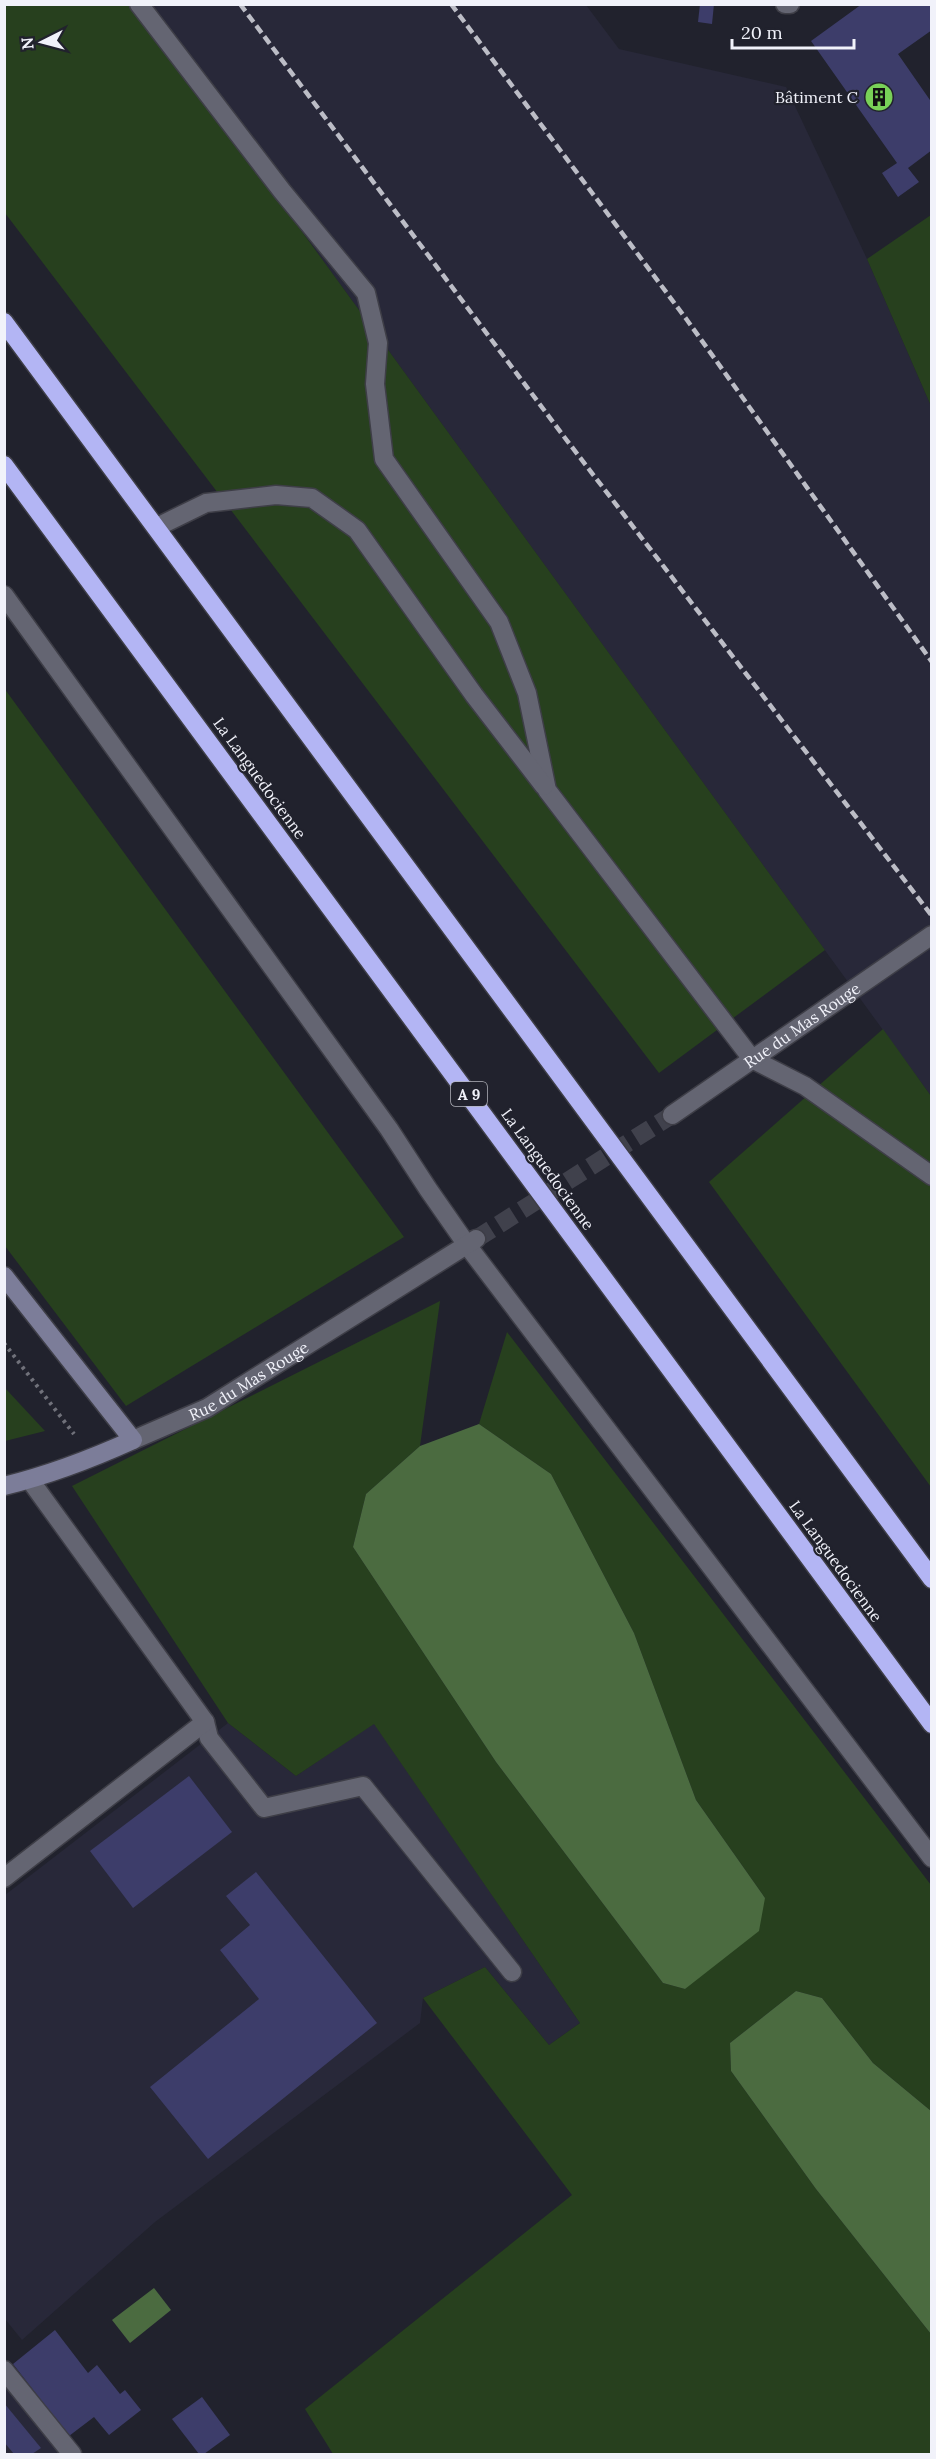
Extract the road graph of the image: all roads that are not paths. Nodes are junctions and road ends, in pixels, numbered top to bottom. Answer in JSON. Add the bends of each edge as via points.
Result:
{"nodes":[{"id":1,"x":139,"y":4,"type":"edge"},
{"id":2,"x":785,"y":4,"type":"edge"},
{"id":3,"x":790,"y":4,"type":"edge"},
{"id":4,"x":4,"y":322,"type":"edge"},
{"id":5,"x":4,"y":465,"type":"edge"},
{"id":6,"x":156,"y":527,"type":"junction"},
{"id":7,"x":4,"y":595,"type":"edge"},
{"id":8,"x":547,"y":790,"type":"junction"},
{"id":9,"x":932,"y":935,"type":"edge"},
{"id":10,"x":752,"y":1059,"type":"junction"},
{"id":11,"x":672,"y":1115,"type":"tunnel mouth"},
{"id":12,"x":932,"y":1176,"type":"edge"},
{"id":13,"x":472,"y":1242,"type":"junction"},
{"id":14,"x":4,"y":1276,"type":"edge"},
{"id":15,"x":133,"y":1440,"type":"junction"},
{"id":16,"x":30,"y":1480,"type":"junction"},
{"id":17,"x":4,"y":1486,"type":"edge"},
{"id":18,"x":932,"y":1579,"type":"edge"},
{"id":19,"x":205,"y":1722,"type":"junction"},
{"id":20,"x":932,"y":1724,"type":"edge"},
{"id":21,"x":932,"y":1858,"type":"edge"},
{"id":22,"x":4,"y":1878,"type":"edge"},
{"id":23,"x":512,"y":1972,"type":"dead end"},
{"id":24,"x":4,"y":2370,"type":"edge"},
{"id":25,"x":72,"y":2454,"type":"edge"}],
"edges":[{"from":1,"to":8,"type":"street","via":[[282,191],[366,293],[378,343],[375,384],[384,459],[499,622],[527,693]]},
{"from":2,"to":3,"type":"street"},
{"from":4,"to":6,"type":"highway"},
{"from":5,"to":20,"type":"highway","name":"La Languedocienne","number":"A 9"},
{"from":6,"to":8,"type":"street","via":[[206,503],[276,495],[312,498],[357,530]]},
{"from":6,"to":18,"type":"highway"},
{"from":7,"to":13,"type":"street","via":[[389,1129],[428,1189]]},
{"from":8,"to":10,"type":"street"},
{"from":9,"to":10,"type":"street","name":"Rue du Mas Rouge"},
{"from":10,"to":11,"type":"street","name":"Rue du Mas Rouge"},
{"from":10,"to":12,"type":"street","via":[[805,1086]]},
{"from":13,"to":15,"type":"street","name":"Rue du Mas Rouge","via":[[207,1408]]},
{"from":13,"to":21,"type":"street"},
{"from":14,"to":15,"type":"street"},
{"from":15,"to":16,"type":"street","name":"Rue du Mas Rouge"},
{"from":16,"to":17,"type":"street","name":"Rue du Mas Rouge"},
{"from":16,"to":19,"type":"street"},
{"from":19,"to":22,"type":"street"},
{"from":19,"to":23,"type":"street","via":[[209,1738],[264,1808],[363,1785]]},
{"from":24,"to":25,"type":"street"}]}
